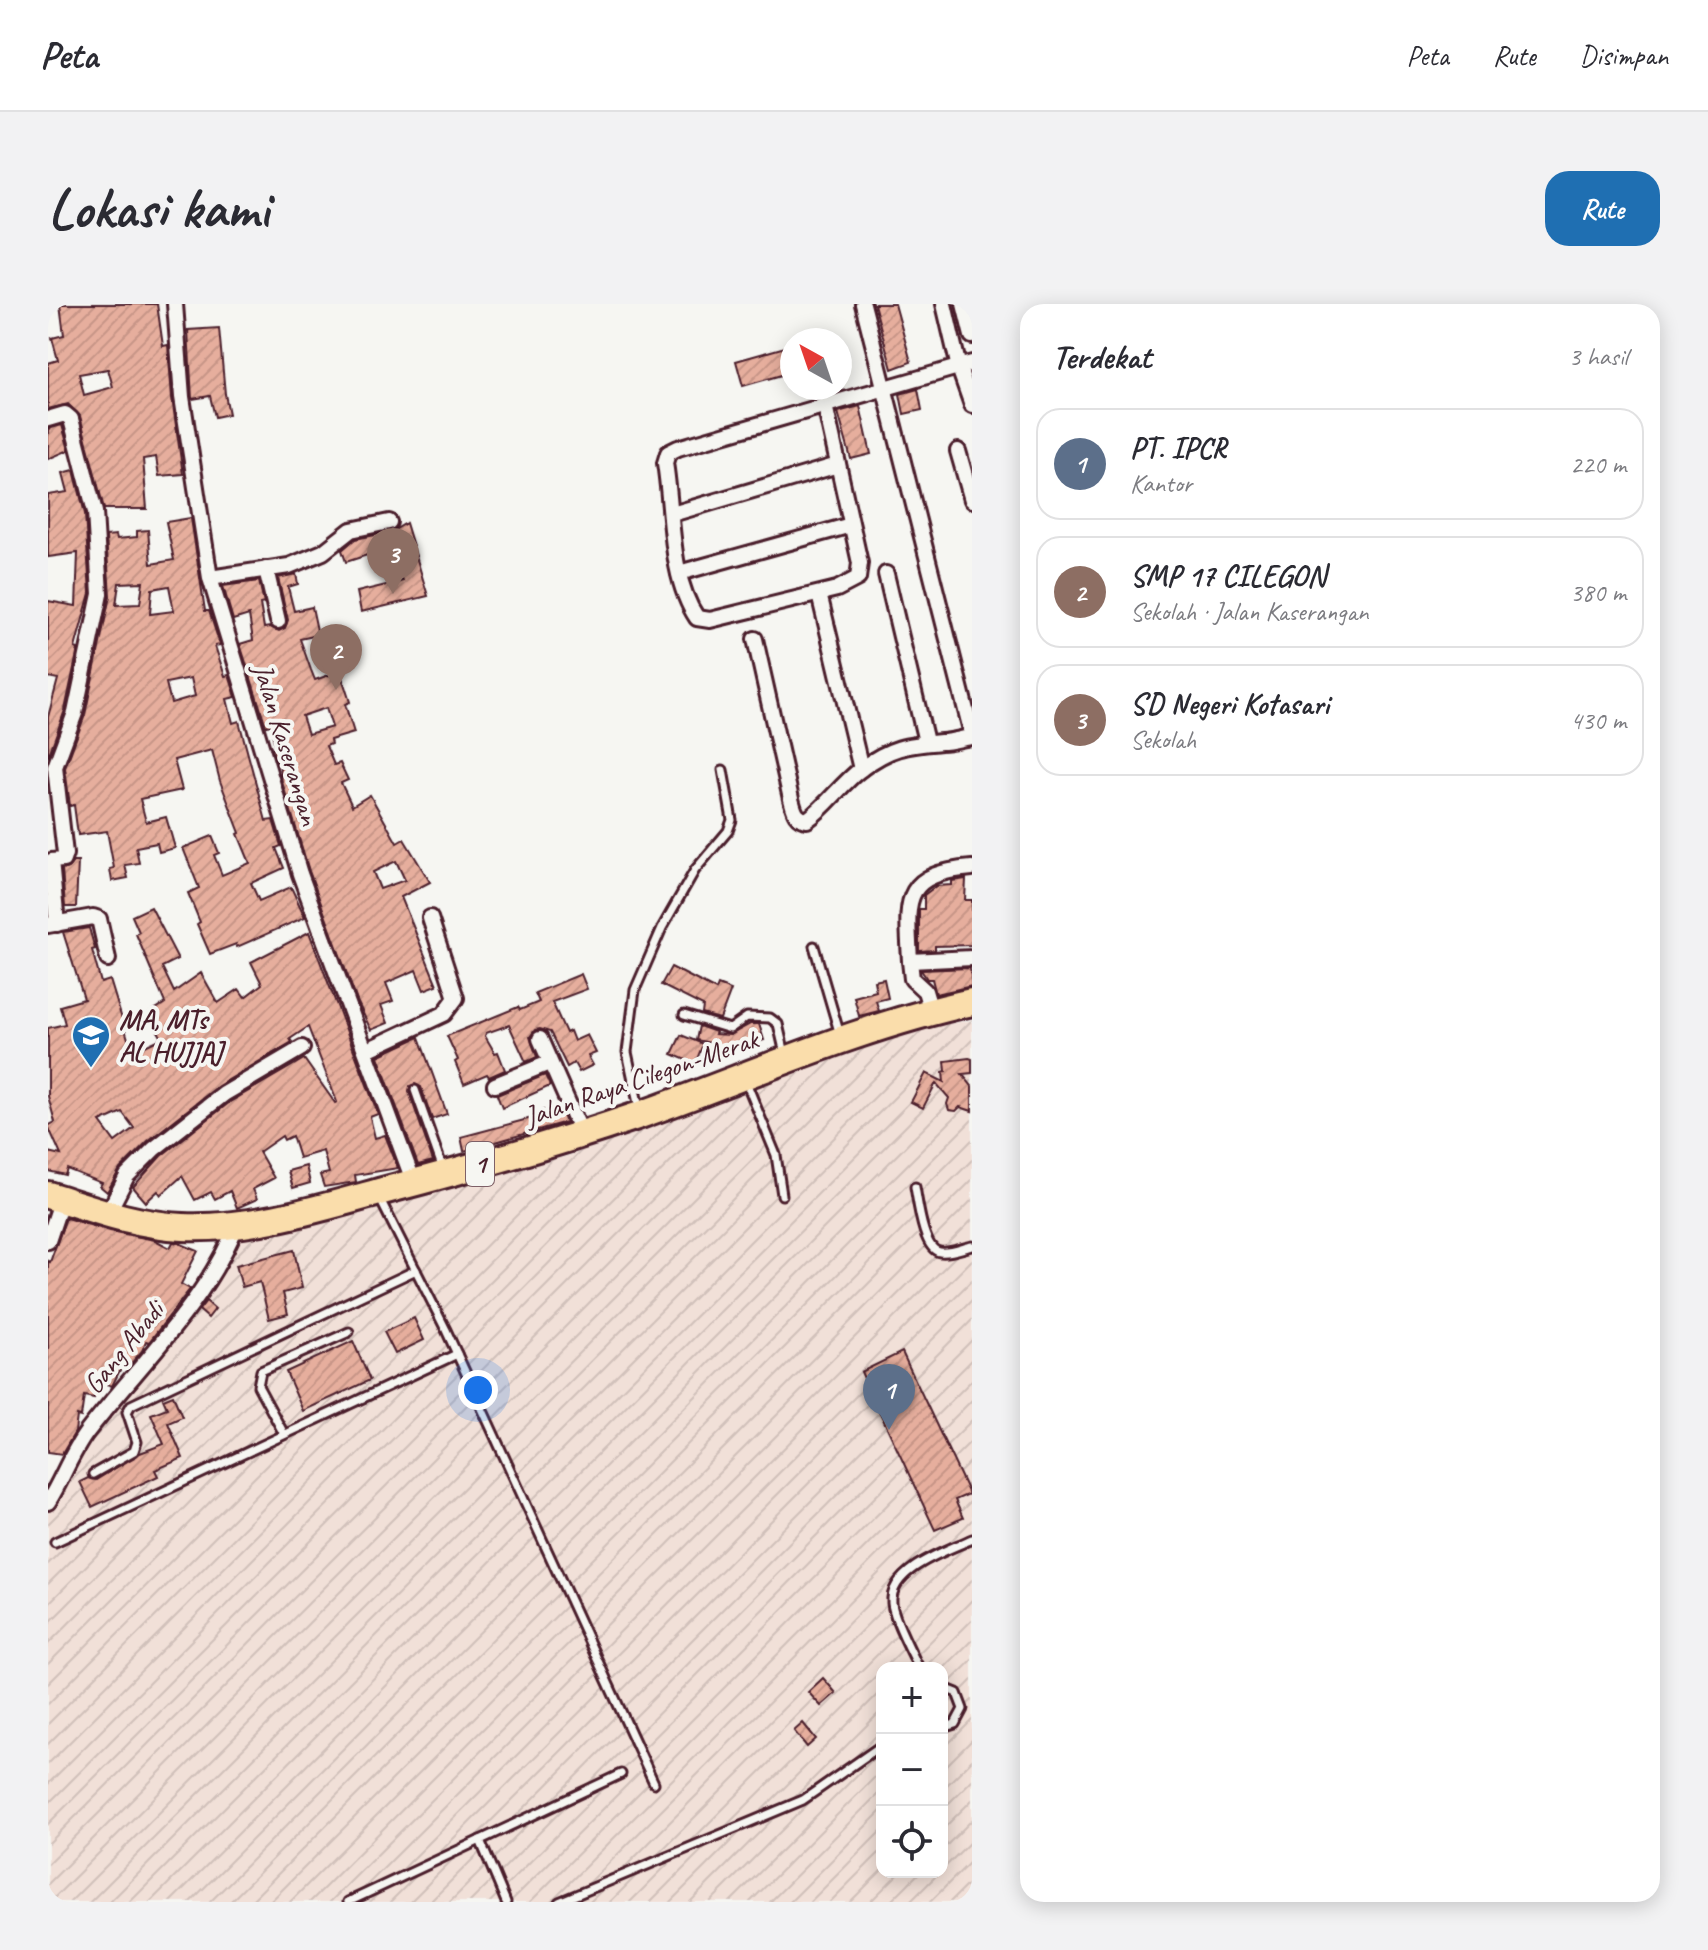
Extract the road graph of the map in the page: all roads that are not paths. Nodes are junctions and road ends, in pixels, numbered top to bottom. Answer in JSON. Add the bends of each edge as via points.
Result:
{"nodes":[{"id":1,"x":175,"y":304,"type":"edge"},
{"id":2,"x":863,"y":304,"type":"edge"},
{"id":3,"x":944,"y":304,"type":"edge"},
{"id":4,"x":964,"y":304,"type":"edge"},
{"id":5,"x":972,"y":336,"type":"edge"},
{"id":6,"x":966,"y":366,"type":"edge"},
{"id":7,"x":886,"y":387,"type":"junction"},
{"id":8,"x":825,"y":405,"type":"junction"},
{"id":9,"x":972,"y":405,"type":"edge"},
{"id":10,"x":48,"y":419,"type":"edge"},
{"id":11,"x":958,"y":451,"type":"dead end"},
{"id":12,"x":838,"y":465,"type":"junction"},
{"id":13,"x":972,"y":500,"type":"edge"},
{"id":14,"x":672,"y":514,"type":"junction"},
{"id":15,"x":389,"y":522,"type":"dead end"},
{"id":16,"x":851,"y":525,"type":"junction"},
{"id":17,"x":266,"y":569,"type":"junction"},
{"id":18,"x":679,"y":573,"type":"junction"},
{"id":19,"x":886,"y":574,"type":"dead end"},
{"id":20,"x":210,"y":578,"type":"junction"},
{"id":21,"x":820,"y":598,"type":"dead end"},
{"id":22,"x":278,"y":621,"type":"dead end"},
{"id":23,"x":755,"y":639,"type":"dead end"},
{"id":24,"x":972,"y":735,"type":"edge"},
{"id":25,"x":926,"y":742,"type":"junction"},
{"id":26,"x":861,"y":769,"type":"junction"},
{"id":27,"x":723,"y":770,"type":"dead end"},
{"id":28,"x":49,"y":861,"type":"edge"},
{"id":29,"x":972,"y":868,"type":"edge"},
{"id":30,"x":430,"y":918,"type":"dead end"},
{"id":31,"x":52,"y":924,"type":"edge"},
{"id":32,"x":814,"y":946,"type":"dead end"},
{"id":33,"x":972,"y":958,"type":"edge"},
{"id":34,"x":108,"y":959,"type":"dead end"},
{"id":35,"x":910,"y":961,"type":"junction"},
{"id":36,"x":972,"y":1002,"type":"edge"},
{"id":37,"x":684,"y":1015,"type":"dead end"},
{"id":38,"x":915,"y":1015,"type":"junction"},
{"id":39,"x":540,"y":1039,"type":"dead end"},
{"id":40,"x":842,"y":1041,"type":"junction"},
{"id":41,"x":302,"y":1048,"type":"dead end"},
{"id":42,"x":367,"y":1050,"type":"junction"},
{"id":43,"x":787,"y":1060,"type":"junction"},
{"id":44,"x":549,"y":1063,"type":"junction"},
{"id":45,"x":744,"y":1076,"type":"junction"},
{"id":46,"x":495,"y":1085,"type":"dead end"},
{"id":47,"x":415,"y":1090,"type":"dead end"},
{"id":48,"x":640,"y":1115,"type":"junction"},
{"id":49,"x":582,"y":1134,"type":"junction"},
{"id":50,"x":445,"y":1175,"type":"junction"},
{"id":51,"x":414,"y":1183,"type":"junction"},
{"id":52,"x":915,"y":1187,"type":"dead end"},
{"id":53,"x":377,"y":1193,"type":"junction"},
{"id":54,"x":782,"y":1195,"type":"dead end"},
{"id":55,"x":55,"y":1197,"type":"edge"},
{"id":56,"x":107,"y":1215,"type":"junction"},
{"id":57,"x":237,"y":1223,"type":"junction"},
{"id":58,"x":48,"y":1241,"type":"edge"},
{"id":59,"x":972,"y":1246,"type":"edge"},
{"id":60,"x":416,"y":1270,"type":"junction"},
{"id":61,"x":349,"y":1332,"type":"dead end"},
{"id":62,"x":457,"y":1354,"type":"junction"},
{"id":63,"x":284,"y":1434,"type":"junction"},
{"id":64,"x":93,"y":1474,"type":"dead end"},
{"id":65,"x":48,"y":1502,"type":"edge"},
{"id":66,"x":972,"y":1539,"type":"edge"},
{"id":67,"x":55,"y":1542,"type":"dead end"},
{"id":68,"x":916,"y":1662,"type":"edge"},
{"id":69,"x":948,"y":1689,"type":"edge"},
{"id":70,"x":948,"y":1726,"type":"edge"},
{"id":71,"x":876,"y":1749,"type":"edge"},
{"id":72,"x":621,"y":1774,"type":"dead end"},
{"id":73,"x":654,"y":1783,"type":"dead end"},
{"id":74,"x":480,"y":1840,"type":"junction"},
{"id":75,"x":348,"y":1902,"type":"edge"},
{"id":76,"x":506,"y":1902,"type":"edge"},
{"id":77,"x":559,"y":1902,"type":"edge"}],
"edges":[{"from":1,"to":20,"type":"street","name":"Jalan Kaserangan","via":[[182,397]]},
{"from":2,"to":7,"type":"street"},
{"from":3,"to":6,"type":"street"},
{"from":4,"to":5,"type":"street"},
{"from":6,"to":7,"type":"street"},
{"from":6,"to":9,"type":"street"},
{"from":7,"to":8,"type":"street"},
{"from":7,"to":24,"type":"street"},
{"from":8,"to":12,"type":"street"},
{"from":8,"to":14,"type":"street","via":[[668,453]]},
{"from":10,"to":28,"type":"street","via":[[65,414],[71,419],[95,512],[100,594],[75,713],[55,767],[65,857]]},
{"from":11,"to":13,"type":"street"},
{"from":12,"to":14,"type":"street"},
{"from":12,"to":16,"type":"street"},
{"from":14,"to":18,"type":"street"},
{"from":15,"to":17,"type":"street","via":[[351,530],[308,560]]},
{"from":16,"to":18,"type":"street"},
{"from":16,"to":18,"type":"street","via":[[860,570],[858,578],[837,589],[704,621],[692,611]]},
{"from":17,"to":20,"type":"street"},
{"from":17,"to":22,"type":"street"},
{"from":19,"to":25,"type":"street"},
{"from":20,"to":42,"type":"street","name":"Jalan Kaserangan","via":[[300,874]]},
{"from":21,"to":26,"type":"street"},
{"from":23,"to":26,"type":"street","via":[[796,815],[807,820],[820,811]]},
{"from":24,"to":25,"type":"street"},
{"from":25,"to":26,"type":"street","via":[[899,747]]},
{"from":27,"to":48,"type":"lane","via":[[731,826],[695,870],[635,990],[627,1052]]},
{"from":28,"to":31,"type":"street"},
{"from":29,"to":35,"type":"street","via":[[936,872],[914,892],[908,913]]},
{"from":30,"to":42,"type":"street","via":[[456,998],[453,1006]]},
{"from":31,"to":34,"type":"street","via":[[99,919]]},
{"from":32,"to":40,"type":"lane"},
{"from":33,"to":35,"type":"street"},
{"from":35,"to":38,"type":"street","via":[[912,979],[925,991]]},
{"from":36,"to":38,"type":"highway","name":"Jalan Raya Cilegon-Merak","number":"1"},
{"from":37,"to":43,"type":"lane","via":[[730,1029],[747,1017],[770,1018],[778,1024]]},
{"from":38,"to":40,"type":"highway","name":"Jalan Raya Cilegon-Merak","number":"1"},
{"from":39,"to":44,"type":"street"},
{"from":40,"to":43,"type":"highway","name":"Jalan Raya Cilegon-Merak","number":"1"},
{"from":41,"to":56,"type":"street","via":[[224,1094],[154,1149],[127,1176]]},
{"from":42,"to":51,"type":"street","name":"Jalan Kaserangan"},
{"from":43,"to":45,"type":"highway","name":"Jalan Raya Cilegon-Merak","number":"1"},
{"from":44,"to":46,"type":"street"},
{"from":44,"to":49,"type":"street"},
{"from":45,"to":48,"type":"highway","name":"Jalan Raya Cilegon-Merak","number":"1"},
{"from":45,"to":54,"type":"lane","via":[[776,1155]]},
{"from":47,"to":50,"type":"lane"},
{"from":48,"to":49,"type":"highway","name":"Jalan Raya Cilegon-Merak","number":"1"},
{"from":49,"to":50,"type":"highway","name":"Jalan Raya Cilegon-Merak","number":"1"},
{"from":50,"to":51,"type":"highway","name":"Jalan Raya Cilegon-Merak","number":"1"},
{"from":51,"to":53,"type":"highway","name":"Jalan Raya Cilegon-Merak","number":"1"},
{"from":52,"to":59,"type":"lane","via":[[933,1249],[940,1253]]},
{"from":53,"to":57,"type":"highway","name":"Jalan Raya Cilegon-Merak","number":"1"},
{"from":53,"to":60,"type":"lane"},
{"from":55,"to":56,"type":"highway","name":"Jalan Raya Cilegon-Merak","number":"1"},
{"from":55,"to":58,"type":"street"},
{"from":56,"to":57,"type":"highway","name":"Jalan Raya Cilegon-Merak","number":"1","via":[[151,1225]]},
{"from":57,"to":65,"type":"street","name":"Gang Abadi","via":[[180,1319],[84,1437]]},
{"from":60,"to":62,"type":"lane"},
{"from":60,"to":64,"type":"lane","via":[[131,1405],[127,1412],[137,1442],[134,1451]]},
{"from":61,"to":63,"type":"lane","via":[[261,1371],[258,1386]]},
{"from":62,"to":63,"type":"lane"},
{"from":62,"to":73,"type":"lane"},
{"from":63,"to":67,"type":"lane"},
{"from":66,"to":68,"type":"lane","via":[[915,1566],[893,1590],[892,1605]]},
{"from":69,"to":70,"type":"lane","via":[[957,1693],[963,1709]]},
{"from":71,"to":77,"type":"lane","via":[[803,1800]]},
{"from":72,"to":74,"type":"lane"},
{"from":74,"to":75,"type":"lane"},
{"from":74,"to":76,"type":"lane"}]}
